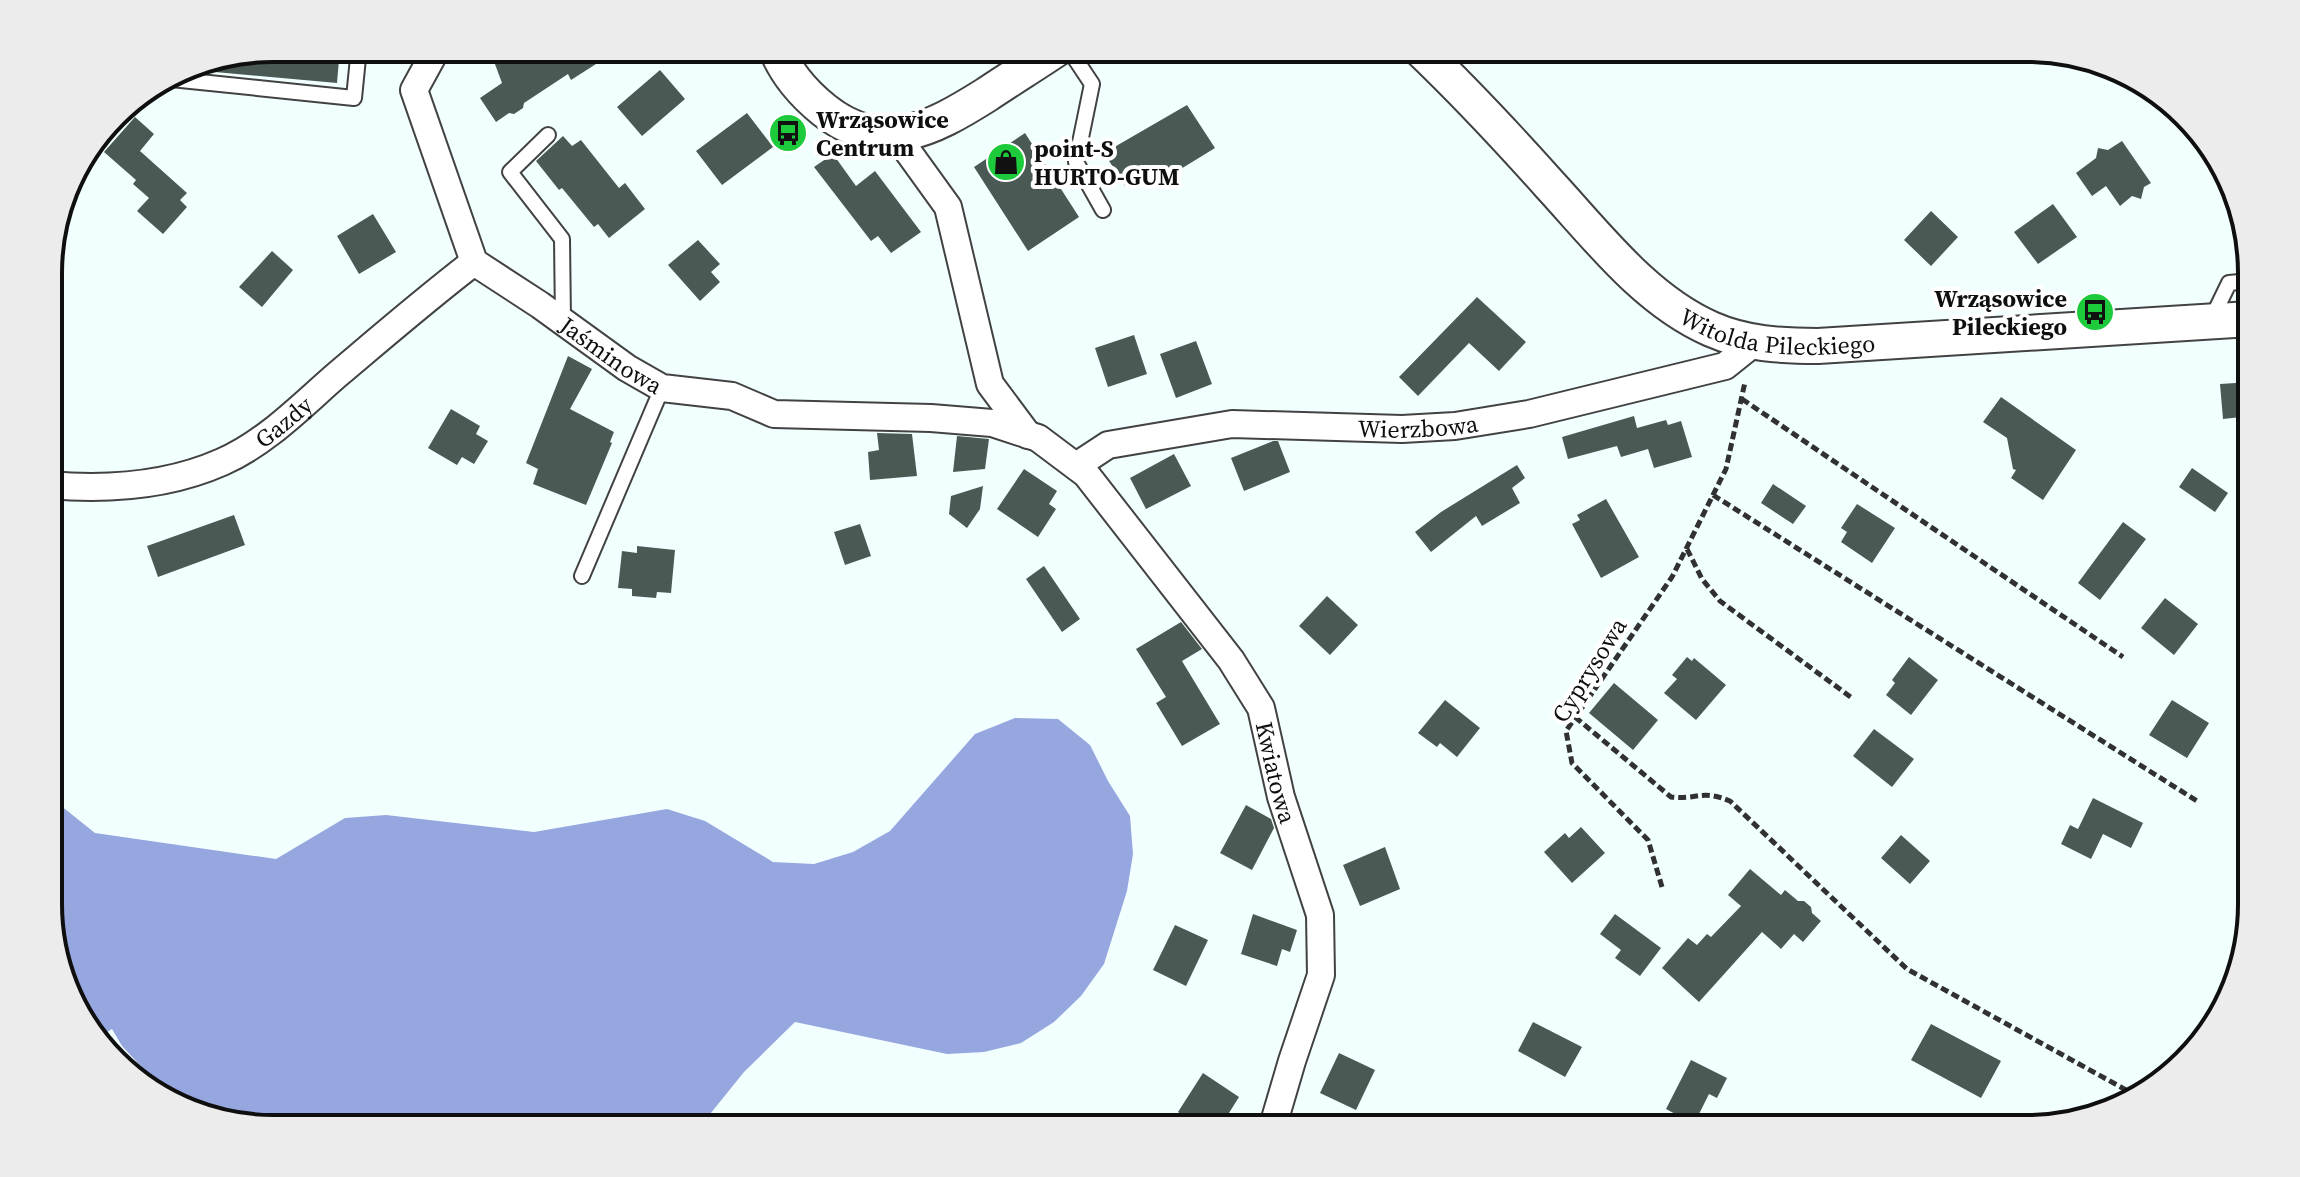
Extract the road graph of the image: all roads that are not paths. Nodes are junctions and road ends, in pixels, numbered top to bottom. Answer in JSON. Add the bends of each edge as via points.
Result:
{"nodes":[{"id":1,"x":358,"y":62,"type":"edge"},
{"id":2,"x":429,"y":62,"type":"edge"},
{"id":3,"x":782,"y":62,"type":"edge"},
{"id":4,"x":1036,"y":62,"type":"edge"},
{"id":5,"x":1077,"y":62,"type":"edge"},
{"id":6,"x":1434,"y":62,"type":"edge"},
{"id":7,"x":187,"y":81,"type":"edge"},
{"id":8,"x":548,"y":135,"type":"dead end"},
{"id":9,"x":896,"y":135,"type":"junction"},
{"id":10,"x":1103,"y":210,"type":"dead end"},
{"id":11,"x":474,"y":262,"type":"junction"},
{"id":12,"x":2238,"y":282,"type":"edge"},
{"id":13,"x":2238,"y":320,"type":"edge"},
{"id":14,"x":563,"y":321,"type":"junction"},
{"id":15,"x":2211,"y":321,"type":"junction"},
{"id":16,"x":1755,"y":342,"type":"junction"},
{"id":17,"x":662,"y":388,"type":"junction"},
{"id":18,"x":1028,"y":435,"type":"junction"},
{"id":19,"x":1076,"y":466,"type":"junction"},
{"id":20,"x":62,"y":486,"type":"edge"},
{"id":21,"x":582,"y":576,"type":"dead end"},
{"id":22,"x":1276,"y":1115,"type":"edge"}],
"edges":[{"from":1,"to":7,"type":"lane","via":[[354,98]]},
{"from":2,"to":11,"type":"street","via":[[414,90]]},
{"from":3,"to":9,"type":"street","via":[[794,82],[831,115],[857,130]]},
{"from":4,"to":9,"type":"street","via":[[935,125]]},
{"from":5,"to":10,"type":"lane","via":[[1092,84],[1076,162]]},
{"from":6,"to":16,"type":"street","name":"Witolda Pileckiego","via":[[1644,284],[1699,324]]},
{"from":8,"to":14,"type":"lane","via":[[510,172],[562,239]]},
{"from":9,"to":18,"type":"street","via":[[948,207],[990,384]]},
{"from":11,"to":14,"type":"street","name":"Jaśminowa"},
{"from":11,"to":20,"type":"street","name":"Gazdy","via":[[264,437],[224,462],[144,484]]},
{"from":12,"to":15,"type":"lane","via":[[2229,283]]},
{"from":13,"to":15,"type":"street","name":"Witolda Pileckiego"},
{"from":14,"to":17,"type":"street","name":"Jaśminowa"},
{"from":15,"to":16,"type":"street","name":"Witolda Pileckiego","via":[[1818,346]]},
{"from":16,"to":19,"type":"street","name":"Wierzbowa","via":[[1725,366],[1529,414],[1402,429],[1232,424],[1108,445]]},
{"from":17,"to":18,"type":"street","name":"Jaśminowa","via":[[732,396],[774,414],[961,420]]},
{"from":17,"to":21,"type":"lane"},
{"from":18,"to":19,"type":"street","name":"Jaśminowa"},
{"from":19,"to":22,"type":"street","name":"Kwiatowa","via":[[1231,660],[1261,708],[1281,797],[1320,915],[1321,975]]}]}
